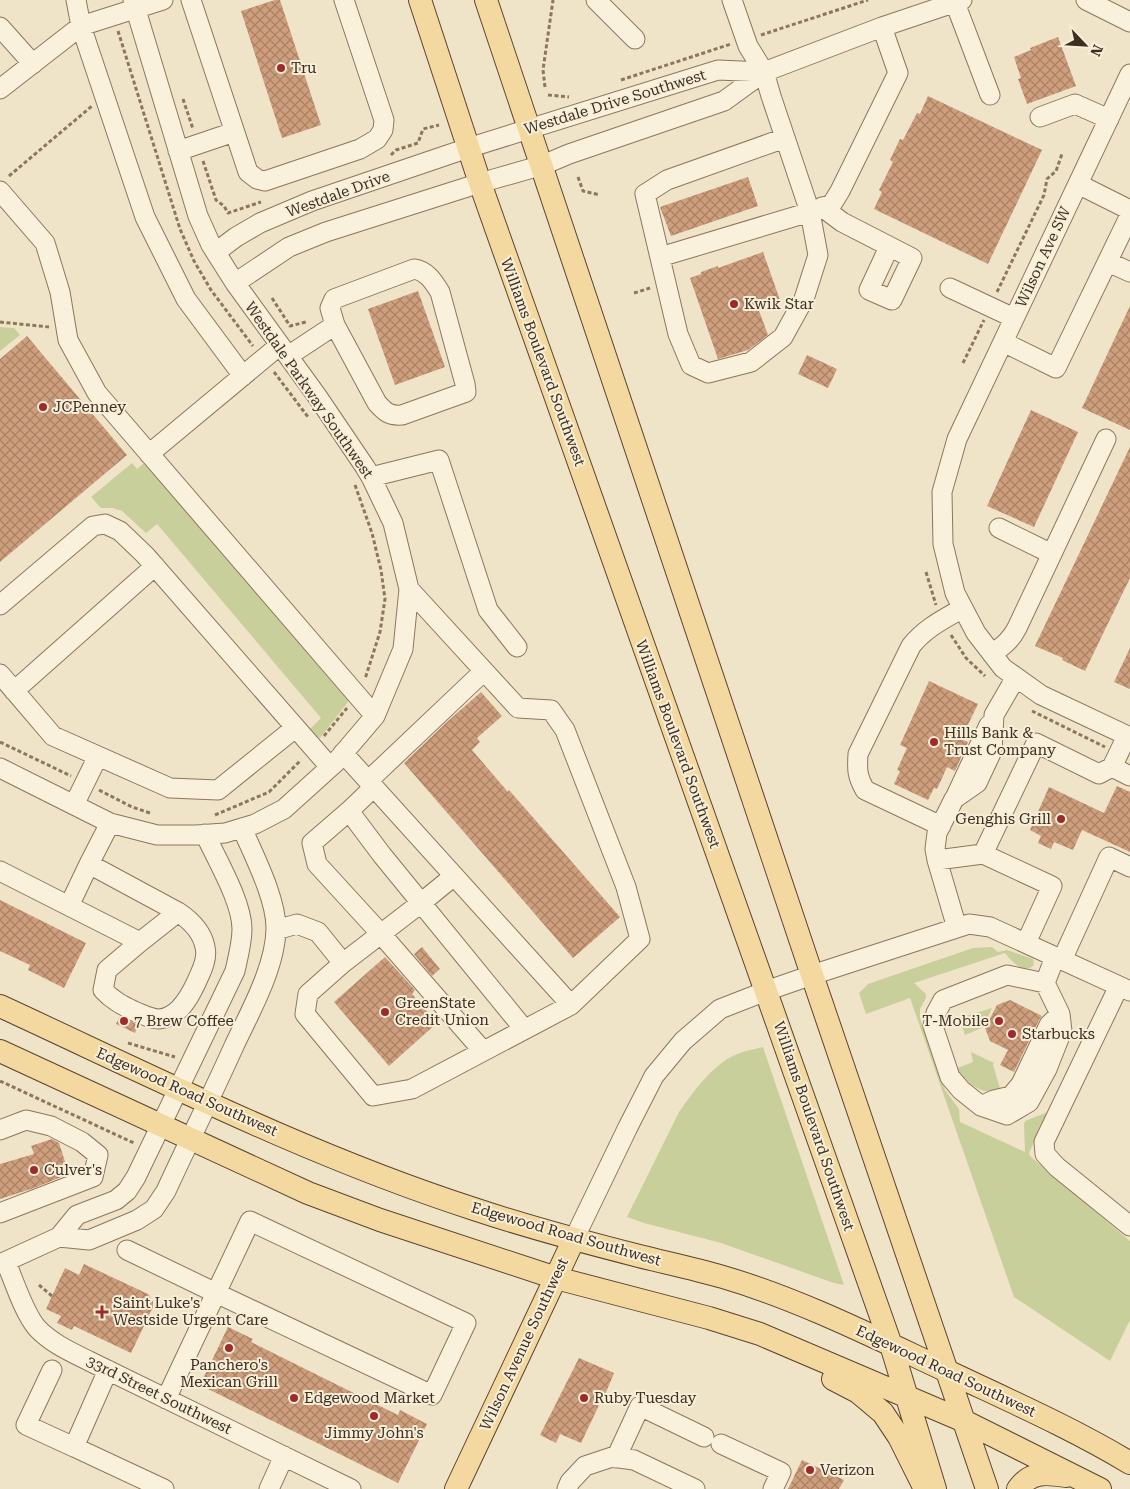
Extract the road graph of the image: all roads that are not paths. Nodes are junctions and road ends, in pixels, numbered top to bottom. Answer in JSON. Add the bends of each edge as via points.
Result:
{"nodes":[{"id":1,"x":76,"y":0,"type":"edge"},
{"id":2,"x":164,"y":0,"type":"edge"},
{"id":3,"x":191,"y":0,"type":"edge"},
{"id":4,"x":344,"y":0,"type":"edge"},
{"id":5,"x":420,"y":0,"type":"edge"},
{"id":6,"x":486,"y":0,"type":"edge"},
{"id":7,"x":596,"y":0,"type":"edge"},
{"id":8,"x":732,"y":0,"type":"edge"},
{"id":9,"x":1086,"y":0,"type":"edge"},
{"id":10,"x":957,"y":1,"type":"edge"},
{"id":11,"x":134,"y":4,"type":"edge"},
{"id":12,"x":935,"y":4,"type":"edge"},
{"id":13,"x":1130,"y":22,"type":"edge"},
{"id":14,"x":81,"y":26,"type":"junction"},
{"id":15,"x":0,"y":27,"type":"edge"},
{"id":16,"x":882,"y":27,"type":"junction"},
{"id":17,"x":635,"y":39,"type":"dead end"},
{"id":18,"x":33,"y":64,"type":"junction"},
{"id":19,"x":764,"y":72,"type":"junction"},
{"id":20,"x":1130,"y":74,"type":"edge"},
{"id":21,"x":0,"y":89,"type":"edge"},
{"id":22,"x":990,"y":95,"type":"dead end"},
{"id":23,"x":1040,"y":117,"type":"dead end"},
{"id":24,"x":1109,"y":119,"type":"junction"},
{"id":25,"x":529,"y":129,"type":"junction"},
{"id":26,"x":234,"y":132,"type":"junction"},
{"id":27,"x":785,"y":138,"type":"junction"},
{"id":28,"x":468,"y":148,"type":"junction"},
{"id":29,"x":178,"y":151,"type":"junction"},
{"id":30,"x":542,"y":165,"type":"junction"},
{"id":31,"x":480,"y":183,"type":"junction"},
{"id":32,"x":1078,"y":184,"type":"junction"},
{"id":33,"x":1,"y":186,"type":"edge"},
{"id":34,"x":816,"y":210,"type":"junction"},
{"id":35,"x":1130,"y":210,"type":"edge"},
{"id":36,"x":1130,"y":216,"type":"edge"},
{"id":37,"x":889,"y":247,"type":"dead end"},
{"id":38,"x":216,"y":252,"type":"junction"},
{"id":39,"x":660,"y":257,"type":"junction"},
{"id":40,"x":1108,"y":262,"type":"junction"},
{"id":41,"x":1130,"y":272,"type":"edge"},
{"id":42,"x":235,"y":283,"type":"junction"},
{"id":43,"x":950,"y":288,"type":"dead end"},
{"id":44,"x":1014,"y":318,"type":"junction"},
{"id":45,"x":334,"y":321,"type":"junction"},
{"id":46,"x":1003,"y":342,"type":"junction"},
{"id":47,"x":284,"y":350,"type":"junction"},
{"id":48,"x":243,"y":376,"type":"junction"},
{"id":49,"x":1106,"y":439,"type":"dead end"},
{"id":50,"x":149,"y":454,"type":"junction"},
{"id":51,"x":363,"y":477,"type":"junction"},
{"id":52,"x":999,"y":528,"type":"dead end"},
{"id":53,"x":1052,"y":554,"type":"junction"},
{"id":54,"x":155,"y":566,"type":"junction"},
{"id":55,"x":409,"y":589,"type":"junction"},
{"id":56,"x":0,"y":605,"type":"edge"},
{"id":57,"x":963,"y":608,"type":"junction"},
{"id":58,"x":517,"y":647,"type":"dead end"},
{"id":59,"x":992,"y":654,"type":"junction"},
{"id":60,"x":484,"y":671,"type":"junction"},
{"id":61,"x":0,"y":674,"type":"edge"},
{"id":62,"x":1016,"y":677,"type":"junction"},
{"id":63,"x":14,"y":691,"type":"junction"},
{"id":64,"x":375,"y":716,"type":"junction"},
{"id":65,"x":295,"y":728,"type":"junction"},
{"id":66,"x":1128,"y":736,"type":"edge"},
{"id":67,"x":343,"y":753,"type":"junction"},
{"id":68,"x":98,"y":756,"type":"junction"},
{"id":69,"x":330,"y":767,"type":"junction"},
{"id":70,"x":1112,"y":767,"type":"junction"},
{"id":71,"x":0,"y":768,"type":"edge"},
{"id":72,"x":1130,"y":776,"type":"edge"},
{"id":73,"x":371,"y":784,"type":"junction"},
{"id":74,"x":74,"y":805,"type":"junction"},
{"id":75,"x":349,"y":811,"type":"junction"},
{"id":76,"x":110,"y":823,"type":"junction"},
{"id":77,"x":941,"y":826,"type":"junction"},
{"id":78,"x":242,"y":828,"type":"junction"},
{"id":79,"x":205,"y":834,"type":"junction"},
{"id":80,"x":983,"y":854,"type":"junction"},
{"id":81,"x":937,"y":860,"type":"junction"},
{"id":82,"x":89,"y":864,"type":"junction"},
{"id":83,"x":1130,"y":867,"type":"edge"},
{"id":84,"x":0,"y":871,"type":"edge"},
{"id":85,"x":454,"y":876,"type":"junction"},
{"id":86,"x":421,"y":903,"type":"junction"},
{"id":87,"x":69,"y":906,"type":"junction"},
{"id":88,"x":178,"y":912,"type":"junction"},
{"id":89,"x":957,"y":928,"type":"junction"},
{"id":90,"x":276,"y":930,"type":"junction"},
{"id":91,"x":381,"y":934,"type":"junction"},
{"id":92,"x":140,"y":942,"type":"junction"},
{"id":93,"x":1026,"y":943,"type":"junction"},
{"id":94,"x":1058,"y":958,"type":"junction"},
{"id":95,"x":343,"y":963,"type":"junction"},
{"id":96,"x":812,"y":975,"type":"junction"},
{"id":97,"x":1045,"y":984,"type":"junction"},
{"id":98,"x":1124,"y":988,"type":"edge"},
{"id":99,"x":766,"y":991,"type":"junction"},
{"id":100,"x":571,"y":1005,"type":"junction"},
{"id":101,"x":0,"y":1006,"type":"edge"},
{"id":102,"x":524,"y":1029,"type":"junction"},
{"id":103,"x":483,"y":1051,"type":"junction"},
{"id":104,"x":0,"y":1052,"type":"edge"},
{"id":105,"x":178,"y":1088,"type":"junction"},
{"id":106,"x":208,"y":1103,"type":"junction"},
{"id":107,"x":5,"y":1124,"type":"edge"},
{"id":108,"x":160,"y":1125,"type":"junction"},
{"id":109,"x":190,"y":1139,"type":"junction"},
{"id":110,"x":0,"y":1213,"type":"edge"},
{"id":111,"x":1130,"y":1226,"type":"edge"},
{"id":112,"x":59,"y":1237,"type":"junction"},
{"id":113,"x":574,"y":1239,"type":"junction"},
{"id":114,"x":128,"y":1250,"type":"dead end"},
{"id":115,"x":3,"y":1263,"type":"edge"},
{"id":116,"x":556,"y":1278,"type":"junction"},
{"id":117,"x":216,"y":1293,"type":"junction"},
{"id":118,"x":760,"y":1334,"type":"junction"},
{"id":119,"x":891,"y":1345,"type":"junction"},
{"id":120,"x":52,"y":1370,"type":"dead end"},
{"id":121,"x":108,"y":1370,"type":"junction"},
{"id":122,"x":947,"y":1371,"type":"junction"},
{"id":123,"x":907,"y":1397,"type":"junction"},
{"id":124,"x":166,"y":1399,"type":"junction"},
{"id":125,"x":964,"y":1422,"type":"junction"},
{"id":126,"x":74,"y":1447,"type":"junction"},
{"id":127,"x":284,"y":1456,"type":"junction"},
{"id":128,"x":616,"y":1458,"type":"junction"},
{"id":129,"x":1130,"y":1463,"type":"edge"},
{"id":130,"x":1078,"y":1478,"type":"junction"},
{"id":131,"x":164,"y":1489,"type":"edge"},
{"id":132,"x":269,"y":1489,"type":"edge"},
{"id":133,"x":351,"y":1489,"type":"edge"},
{"id":134,"x":456,"y":1489,"type":"edge"},
{"id":135,"x":567,"y":1489,"type":"edge"},
{"id":136,"x":695,"y":1489,"type":"edge"},
{"id":137,"x":774,"y":1489,"type":"edge"},
{"id":138,"x":925,"y":1489,"type":"edge"},
{"id":139,"x":935,"y":1489,"type":"edge"},
{"id":140,"x":987,"y":1489,"type":"edge"},
{"id":141,"x":1018,"y":1489,"type":"edge"},
{"id":142,"x":1100,"y":1489,"type":"edge"}],
"edges":[{"from":1,"to":14,"type":"street"},
{"from":2,"to":11,"type":"street"},
{"from":3,"to":26,"type":"street"},
{"from":4,"to":26,"type":"street","via":[[384,120],[383,130],[377,139],[360,149],[265,182],[248,172]]},
{"from":5,"to":28,"type":"main road","name":"Williams Boulevard Southwest"},
{"from":6,"to":25,"type":"main road"},
{"from":7,"to":17,"type":"street"},
{"from":8,"to":19,"type":"street","via":[[746,40]]},
{"from":9,"to":13,"type":"street"},
{"from":10,"to":12,"type":"street","name":"Westdale Drive Southwest"},
{"from":10,"to":22,"type":"street"},
{"from":11,"to":14,"type":"street","via":[[113,16]]},
{"from":11,"to":29,"type":"street","name":"Westdale Parkway Southwest"},
{"from":12,"to":16,"type":"street","name":"Westdale Drive Southwest"},
{"from":14,"to":18,"type":"street"},
{"from":14,"to":48,"type":"street","via":[[145,218],[186,299]]},
{"from":15,"to":18,"type":"street"},
{"from":16,"to":19,"type":"street","name":"Westdale Drive Southwest"},
{"from":16,"to":34,"type":"street","via":[[898,74],[840,191],[832,204]]},
{"from":18,"to":21,"type":"street"},
{"from":19,"to":25,"type":"street","name":"Westdale Drive Southwest","via":[[718,70]]},
{"from":19,"to":27,"type":"street"},
{"from":19,"to":30,"type":"street","name":"Westdale Drive Southwest","via":[[724,101]]},
{"from":20,"to":24,"type":"street","name":"Wilson Ave SW"},
{"from":23,"to":24,"type":"street","via":[[1075,104]]},
{"from":24,"to":32,"type":"street","name":"Wilson Ave SW"},
{"from":25,"to":28,"type":"street","name":"Westdale Drive Southwest"},
{"from":25,"to":30,"type":"main road"},
{"from":26,"to":29,"type":"street"},
{"from":27,"to":34,"type":"street"},
{"from":27,"to":39,"type":"street","via":[[667,180],[645,194]]},
{"from":28,"to":31,"type":"main road","name":"Williams Boulevard Southwest"},
{"from":28,"to":38,"type":"street","name":"Westdale Drive","via":[[260,222]]},
{"from":29,"to":38,"type":"street","name":"Westdale Parkway Southwest","via":[[198,216]]},
{"from":30,"to":31,"type":"street","name":"Westdale Drive Southwest"},
{"from":30,"to":96,"type":"main road"},
{"from":31,"to":42,"type":"street","name":"Westdale Drive","via":[[289,247]]},
{"from":31,"to":99,"type":"main road","name":"Williams Boulevard Southwest"},
{"from":32,"to":35,"type":"street"},
{"from":32,"to":44,"type":"street","name":"Wilson Ave SW"},
{"from":33,"to":50,"type":"street","via":[[45,243],[60,292],[68,340],[98,393]]},
{"from":34,"to":37,"type":"street"},
{"from":34,"to":39,"type":"street"},
{"from":34,"to":39,"type":"street","via":[[818,255],[804,299],[782,337],[751,362],[708,373],[691,365],[678,334]]},
{"from":36,"to":40,"type":"street"},
{"from":38,"to":42,"type":"street","name":"Westdale Parkway Southwest"},
{"from":40,"to":41,"type":"street"},
{"from":40,"to":46,"type":"street","via":[[1056,368]]},
{"from":42,"to":47,"type":"street","name":"Westdale Parkway Southwest"},
{"from":43,"to":44,"type":"street"},
{"from":44,"to":46,"type":"street","name":"Wilson Ave SW"},
{"from":45,"to":45,"type":"street","via":[[330,308],[334,299],[414,269],[420,270],[432,279],[440,292],[466,392],[392,416],[377,403]]},
{"from":45,"to":47,"type":"street"},
{"from":46,"to":57,"type":"street","name":"Wilson Ave SW","via":[[957,439],[942,492],[943,544],[955,593]]},
{"from":47,"to":48,"type":"street","via":[[264,359]]},
{"from":47,"to":51,"type":"street","name":"Westdale Parkway Southwest","via":[[317,396]]},
{"from":48,"to":50,"type":"street"},
{"from":49,"to":53,"type":"street"},
{"from":50,"to":64,"type":"street"},
{"from":51,"to":55,"type":"street","name":"Westdale Parkway Southwest","via":[[393,523]]},
{"from":51,"to":58,"type":"street","via":[[439,460],[488,610]]},
{"from":52,"to":53,"type":"street"},
{"from":53,"to":59,"type":"street","via":[[1011,639]]},
{"from":54,"to":56,"type":"street","via":[[120,531],[105,524],[93,526]]},
{"from":54,"to":63,"type":"street"},
{"from":54,"to":65,"type":"street"},
{"from":55,"to":60,"type":"street"},
{"from":55,"to":64,"type":"street","name":"Westdale Parkway Southwest","via":[[403,649]]},
{"from":57,"to":59,"type":"street","name":"Wilson Ave SW"},
{"from":57,"to":77,"type":"street","via":[[932,626],[911,646],[858,754],[858,778],[864,790]]},
{"from":59,"to":62,"type":"street","name":"Wilson Ave SW"},
{"from":60,"to":73,"type":"street"},
{"from":60,"to":100,"type":"street","via":[[518,708],[551,710],[565,730],[626,886],[638,930],[640,939]]},
{"from":61,"to":63,"type":"street"},
{"from":62,"to":66,"type":"street","name":"Wilson Ave SW","via":[[1041,695]]},
{"from":62,"to":77,"type":"street","via":[[994,715],[992,751],[976,783],[954,799]]},
{"from":63,"to":68,"type":"street","via":[[52,736]]},
{"from":64,"to":67,"type":"street","name":"Westdale Parkway Southwest"},
{"from":65,"to":68,"type":"street","via":[[218,790],[170,788]]},
{"from":65,"to":69,"type":"street"},
{"from":66,"to":70,"type":"street"},
{"from":67,"to":69,"type":"street","name":"Westdale Parkway Southwest"},
{"from":67,"to":73,"type":"street"},
{"from":68,"to":74,"type":"street"},
{"from":69,"to":78,"type":"street","name":"Westdale Parkway Southwest","via":[[284,809]]},
{"from":70,"to":72,"type":"street"},
{"from":70,"to":80,"type":"street","via":[[1099,774],[1036,743]]},
{"from":71,"to":74,"type":"street","name":"Westdale Parkway Southwest"},
{"from":73,"to":75,"type":"street"},
{"from":73,"to":85,"type":"street"},
{"from":74,"to":76,"type":"street","name":"Westdale Parkway Southwest"},
{"from":75,"to":86,"type":"street"},
{"from":75,"to":91,"type":"street","via":[[312,843],[317,864]]},
{"from":76,"to":79,"type":"street","name":"Westdale Parkway Southwest","via":[[157,835]]},
{"from":76,"to":82,"type":"street"},
{"from":77,"to":81,"type":"street","via":[[935,848]]},
{"from":78,"to":79,"type":"street","name":"Westdale Parkway Southwest"},
{"from":78,"to":90,"type":"street","via":[[275,912]]},
{"from":79,"to":105,"type":"street","via":[[238,905],[241,945],[235,971]]},
{"from":80,"to":81,"type":"street"},
{"from":80,"to":93,"type":"street","via":[[1052,886]]},
{"from":81,"to":89,"type":"street"},
{"from":82,"to":87,"type":"street"},
{"from":82,"to":88,"type":"street"},
{"from":83,"to":94,"type":"street","via":[[1110,858]]},
{"from":84,"to":87,"type":"street"},
{"from":85,"to":86,"type":"street"},
{"from":85,"to":100,"type":"street"},
{"from":86,"to":91,"type":"street"},
{"from":86,"to":102,"type":"street"},
{"from":87,"to":92,"type":"street"},
{"from":88,"to":92,"type":"street"},
{"from":88,"to":92,"type":"street","via":[[194,952],[193,960],[177,995],[170,1002],[153,1008],[108,985],[107,970]]},
{"from":89,"to":93,"type":"street","name":"Wilson Avenue Southwest","via":[[968,924],[990,927]]},
{"from":89,"to":96,"type":"street","name":"Wilson Avenue Southwest"},
{"from":90,"to":95,"type":"street","via":[[297,924],[318,932]]},
{"from":90,"to":106,"type":"street","via":[[272,958],[259,995]]},
{"from":91,"to":95,"type":"street"},
{"from":91,"to":103,"type":"street"},
{"from":93,"to":94,"type":"street","name":"Wilson Avenue Southwest"},
{"from":94,"to":97,"type":"street"},
{"from":94,"to":98,"type":"street","name":"Wilson Avenue Southwest"},
{"from":95,"to":103,"type":"street","via":[[308,994],[304,1014],[373,1096],[412,1089]]},
{"from":96,"to":99,"type":"street","name":"Wilson Avenue Southwest"},
{"from":96,"to":122,"type":"main road"},
{"from":97,"to":97,"type":"street","via":[[1007,975],[943,1000],[936,1013],[933,1026],[950,1077],[981,1106],[1007,1115],[1029,1102],[1047,1070],[1062,1031],[1060,1014]]},
{"from":98,"to":111,"type":"street","via":[[1044,1142],[1045,1154],[1057,1167]]},
{"from":99,"to":113,"type":"street","name":"Wilson Avenue Southwest","via":[[720,1009],[683,1041],[654,1076]]},
{"from":99,"to":119,"type":"main road","name":"Williams Boulevard Southwest"},
{"from":100,"to":102,"type":"street"},
{"from":101,"to":105,"type":"main road","name":"Edgewood Road Southwest"},
{"from":102,"to":103,"type":"street"},
{"from":104,"to":108,"type":"main road"},
{"from":105,"to":106,"type":"main road","name":"Edgewood Road Southwest"},
{"from":105,"to":108,"type":"street"},
{"from":106,"to":109,"type":"street"},
{"from":106,"to":113,"type":"main road","name":"Edgewood Road Southwest","via":[[396,1182],[474,1210]]},
{"from":107,"to":110,"type":"street","via":[[26,1120],[51,1126],[82,1142],[98,1155],[93,1178]]},
{"from":108,"to":109,"type":"main road"},
{"from":108,"to":112,"type":"street","via":[[127,1192],[116,1200],[77,1215]]},
{"from":109,"to":112,"type":"street","via":[[166,1191],[154,1208],[137,1220],[89,1240]]},
{"from":109,"to":116,"type":"main road","via":[[308,1193]]},
{"from":112,"to":115,"type":"street"},
{"from":113,"to":116,"type":"main road","name":"Wilson Avenue Southwest"},
{"from":113,"to":119,"type":"main road","name":"Edgewood Road Southwest","via":[[722,1277],[777,1295]]},
{"from":114,"to":117,"type":"street"},
{"from":115,"to":121,"type":"street","name":"33rd Street Southwest","via":[[37,1327],[55,1343]]},
{"from":116,"to":118,"type":"main road"},
{"from":116,"to":134,"type":"main road","name":"Wilson Avenue Southwest"},
{"from":117,"to":117,"type":"street","via":[[432,1395],[466,1323],[250,1221]]},
{"from":117,"to":124,"type":"street"},
{"from":118,"to":123,"type":"main road"},
{"from":118,"to":138,"type":"main road","via":[[858,1392],[883,1413]]},
{"from":119,"to":122,"type":"main road","name":"Edgewood Road Southwest"},
{"from":119,"to":123,"type":"main road","name":"Williams Boulevard Southwest"},
{"from":120,"to":126,"type":"street","via":[[26,1425]]},
{"from":121,"to":124,"type":"street","name":"33rd Street Southwest"},
{"from":121,"to":126,"type":"street"},
{"from":122,"to":125,"type":"main road"},
{"from":122,"to":129,"type":"main road","name":"Edgewood Road Southwest","via":[[1050,1419]]},
{"from":123,"to":125,"type":"main road"},
{"from":123,"to":139,"type":"main road","name":"Williams Boulevard Southwest"},
{"from":124,"to":127,"type":"street","name":"33rd Street Southwest"},
{"from":125,"to":130,"type":"main road"},
{"from":125,"to":140,"type":"main road"},
{"from":126,"to":131,"type":"street"},
{"from":127,"to":132,"type":"street"},
{"from":127,"to":133,"type":"street","name":"33rd Street Southwest"},
{"from":128,"to":135,"type":"street","via":[[585,1466]]},
{"from":128,"to":136,"type":"street","via":[[634,1460]]},
{"from":128,"to":137,"type":"street","via":[[640,1406],[781,1472]]},
{"from":130,"to":141,"type":"main road","via":[[1048,1473],[1032,1476]]},
{"from":130,"to":142,"type":"main road"}]}
